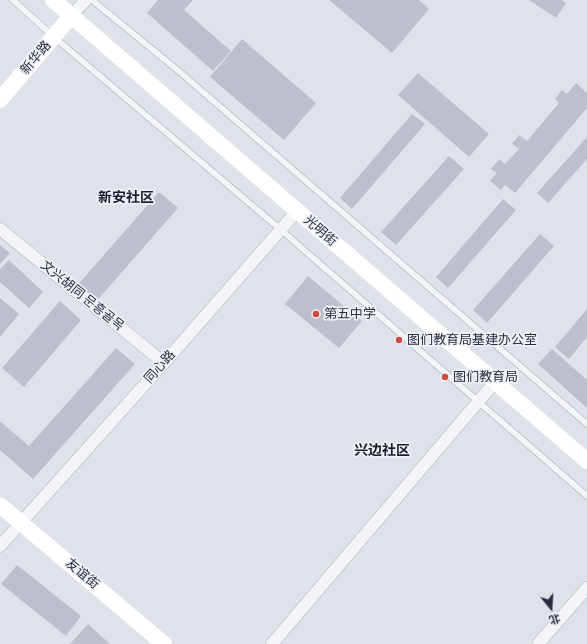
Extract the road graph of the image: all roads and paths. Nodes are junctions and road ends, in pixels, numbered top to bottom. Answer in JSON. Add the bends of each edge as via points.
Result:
{"nodes":[{"id":1,"x":13,"y":0,"type":"edge"},
{"id":2,"x":53,"y":0,"type":"edge"},
{"id":3,"x":86,"y":0,"type":"edge"},
{"id":4,"x":92,"y":0,"type":"edge"},
{"id":5,"x":71,"y":16,"type":"junction"},
{"id":6,"x":54,"y":37,"type":"junction"},
{"id":7,"x":0,"y":100,"type":"edge"},
{"id":8,"x":297,"y":211,"type":"junction"},
{"id":9,"x":0,"y":229,"type":"edge"},
{"id":10,"x":281,"y":230,"type":"junction"},
{"id":11,"x":164,"y":363,"type":"junction"},
{"id":12,"x":495,"y":382,"type":"junction"},
{"id":13,"x":478,"y":401,"type":"junction"},
{"id":14,"x":587,"y":424,"type":"edge"},
{"id":15,"x":587,"y":461,"type":"edge"},
{"id":16,"x":587,"y":496,"type":"edge"},
{"id":17,"x":0,"y":505,"type":"edge"},
{"id":18,"x":20,"y":522,"type":"junction"},
{"id":19,"x":0,"y":546,"type":"edge"},
{"id":20,"x":587,"y":588,"type":"edge"},
{"id":21,"x":164,"y":644,"type":"edge"},
{"id":22,"x":272,"y":644,"type":"edge"},
{"id":23,"x":538,"y":644,"type":"edge"}],
"edges":[{"from":1,"to":6,"type":"lane"},
{"from":2,"to":5,"type":"main road","name":"光明街"},
{"from":3,"to":5,"type":"street"},
{"from":4,"to":14,"type":"lane","via":[[181,73]]},
{"from":5,"to":6,"type":"main road","name":"新华路"},
{"from":5,"to":8,"type":"main road","name":"光明街"},
{"from":6,"to":7,"type":"main road","name":"新华路"},
{"from":6,"to":10,"type":"lane"},
{"from":8,"to":10,"type":"street","name":"同心路"},
{"from":8,"to":12,"type":"main road","name":"光明街"},
{"from":9,"to":11,"type":"street","name":"文兴胡同 문흥골목"},
{"from":10,"to":11,"type":"street","name":"同心路"},
{"from":10,"to":13,"type":"lane"},
{"from":11,"to":18,"type":"street","name":"同心路"},
{"from":12,"to":13,"type":"street"},
{"from":12,"to":15,"type":"main road","name":"光明街"},
{"from":13,"to":16,"type":"lane"},
{"from":13,"to":22,"type":"street"},
{"from":17,"to":18,"type":"main road","name":"友谊街"},
{"from":18,"to":19,"type":"street","name":"同心路"},
{"from":18,"to":21,"type":"main road","name":"友谊街"},
{"from":20,"to":23,"type":"street"}]}
